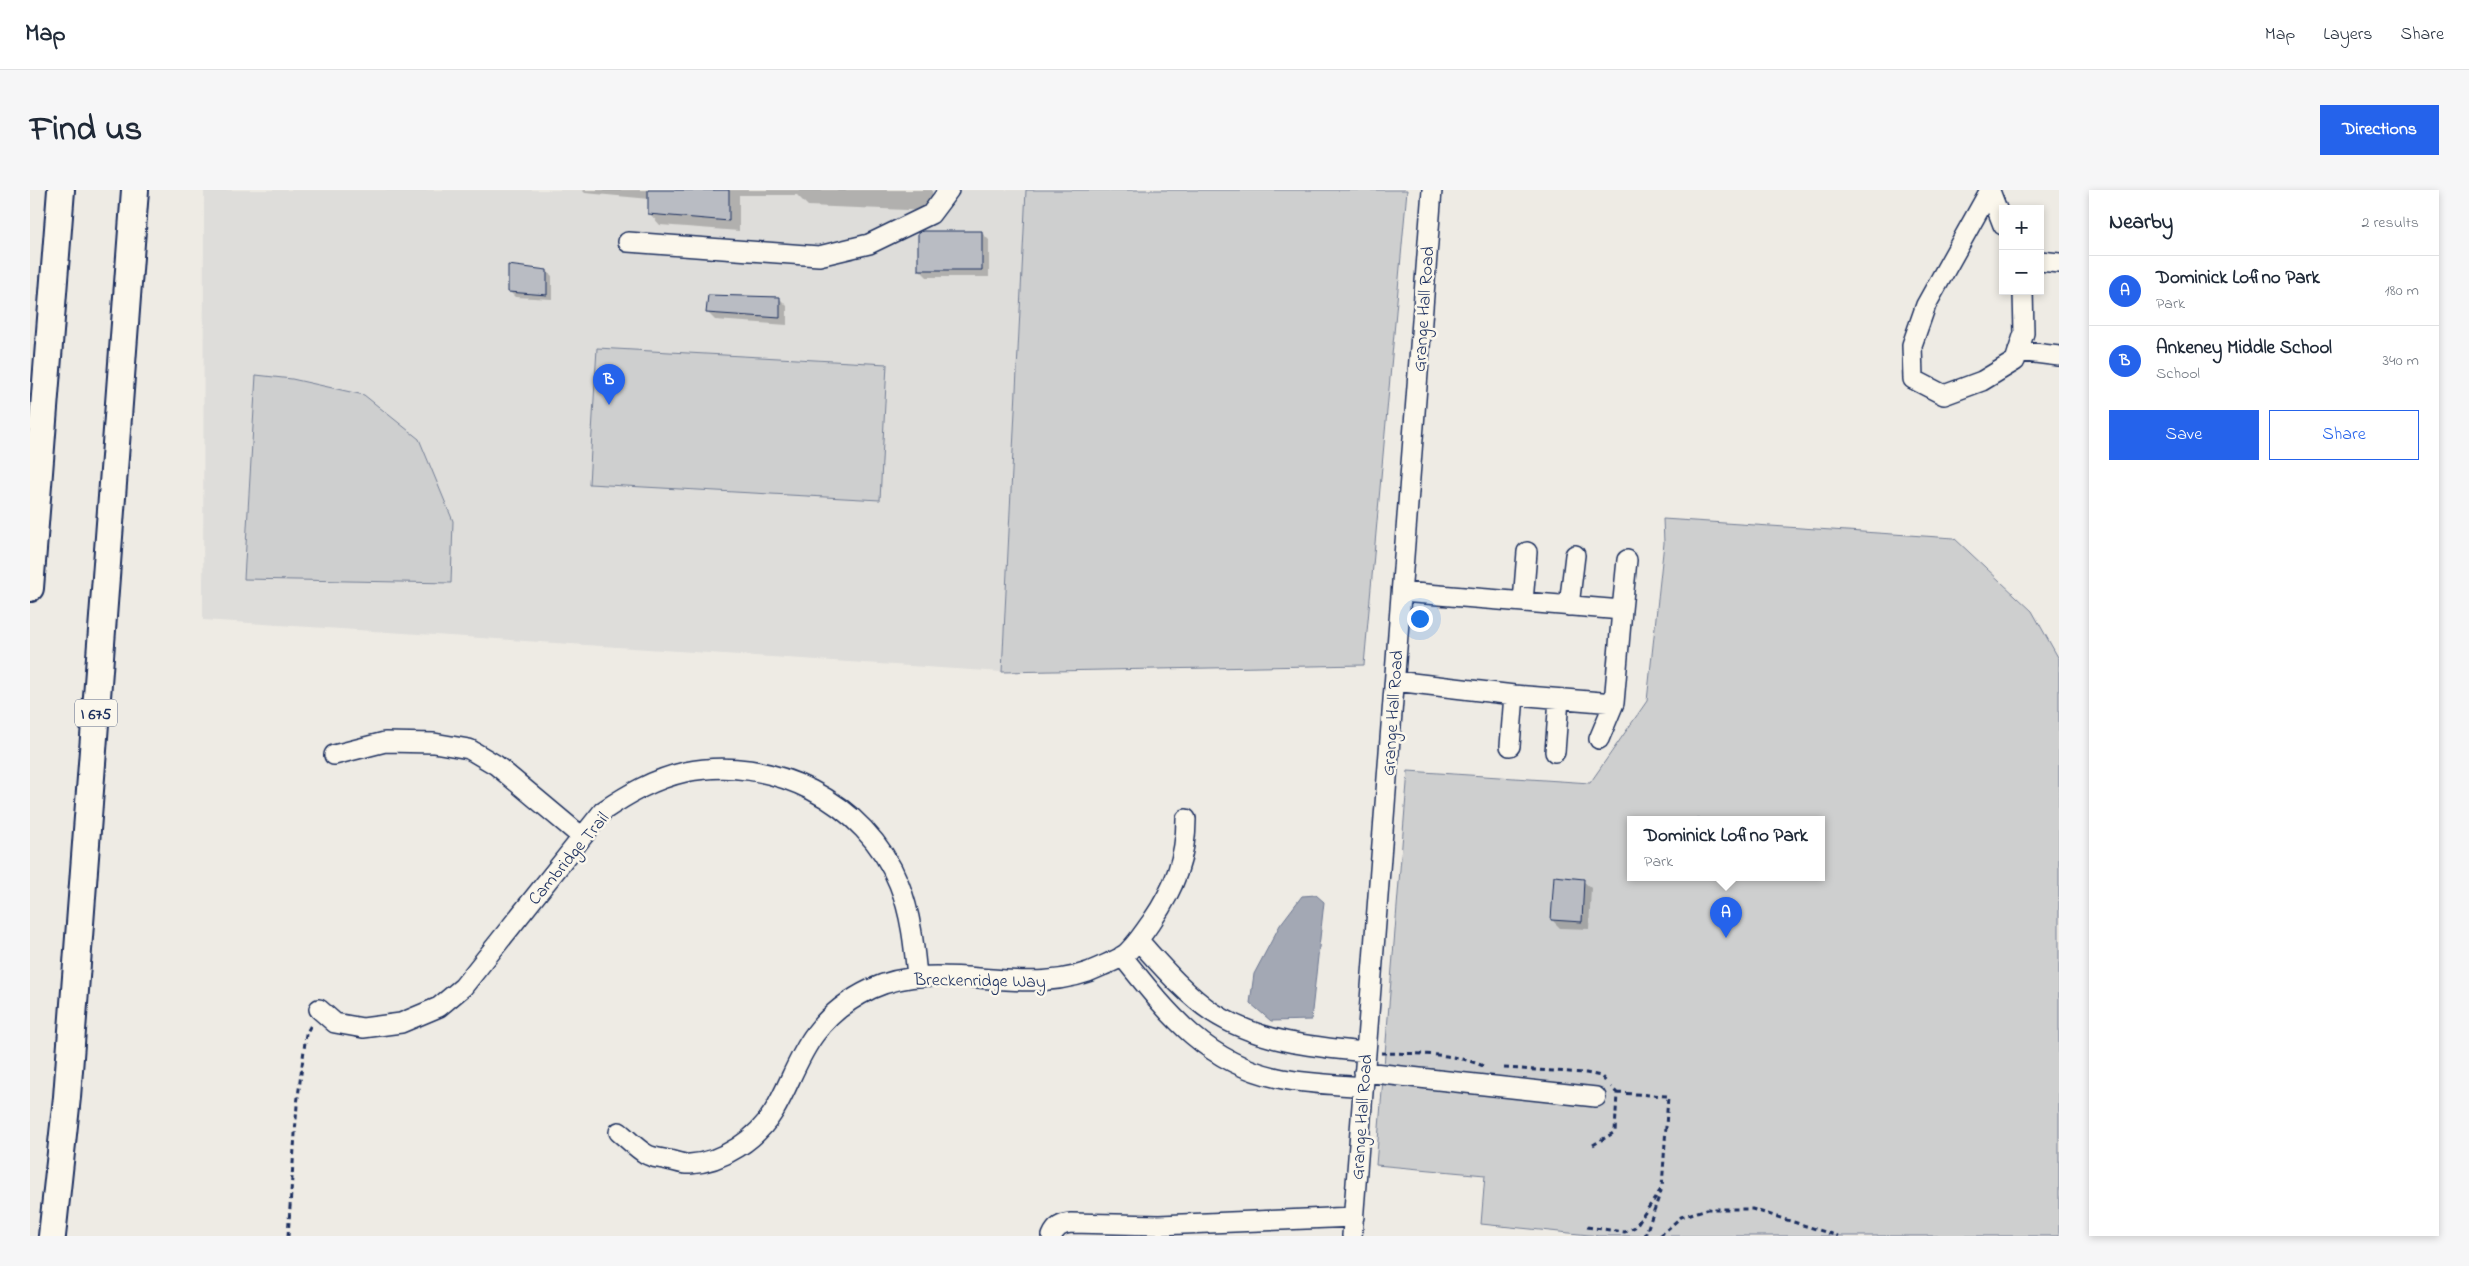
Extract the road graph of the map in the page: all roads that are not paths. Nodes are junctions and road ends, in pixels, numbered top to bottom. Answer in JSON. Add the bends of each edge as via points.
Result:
{"nodes":[{"id":1,"x":61,"y":190,"type":"edge"},
{"id":2,"x":135,"y":190,"type":"edge"},
{"id":3,"x":949,"y":190,"type":"edge"},
{"id":4,"x":1432,"y":190,"type":"edge"},
{"id":5,"x":1990,"y":190,"type":"edge"},
{"id":6,"x":1999,"y":214,"type":"edge"},
{"id":7,"x":628,"y":242,"type":"dead end"},
{"id":8,"x":2044,"y":262,"type":"edge"},
{"id":9,"x":2059,"y":264,"type":"edge"},
{"id":10,"x":2023,"y":295,"type":"edge"},
{"id":11,"x":2018,"y":351,"type":"junction"},
{"id":12,"x":2059,"y":356,"type":"edge"},
{"id":13,"x":1527,"y":552,"type":"dead end"},
{"id":14,"x":1575,"y":555,"type":"dead end"},
{"id":15,"x":1627,"y":560,"type":"dead end"},
{"id":16,"x":30,"y":588,"type":"edge"},
{"id":17,"x":1402,"y":592,"type":"junction"},
{"id":18,"x":1523,"y":602,"type":"junction"},
{"id":19,"x":1570,"y":606,"type":"junction"},
{"id":20,"x":1622,"y":610,"type":"junction"},
{"id":21,"x":1395,"y":681,"type":"junction"},
{"id":22,"x":1514,"y":695,"type":"junction"},
{"id":23,"x":1559,"y":699,"type":"junction"},
{"id":24,"x":1614,"y":703,"type":"junction"},
{"id":25,"x":1599,"y":739,"type":"dead end"},
{"id":26,"x":1510,"y":746,"type":"dead end"},
{"id":27,"x":1555,"y":752,"type":"dead end"},
{"id":28,"x":334,"y":755,"type":"dead end"},
{"id":29,"x":1186,"y":819,"type":"dead end"},
{"id":30,"x":582,"y":837,"type":"junction"},
{"id":31,"x":1138,"y":940,"type":"junction"},
{"id":32,"x":1122,"y":956,"type":"junction"},
{"id":33,"x":917,"y":976,"type":"junction"},
{"id":34,"x":319,"y":1009,"type":"road end"},
{"id":35,"x":1366,"y":1052,"type":"junction"},
{"id":36,"x":1363,"y":1079,"type":"junction"},
{"id":37,"x":1596,"y":1097,"type":"dead end"},
{"id":38,"x":619,"y":1132,"type":"dead end"},
{"id":39,"x":1354,"y":1217,"type":"junction"},
{"id":40,"x":52,"y":1236,"type":"edge"},
{"id":41,"x":1052,"y":1236,"type":"edge"},
{"id":42,"x":1352,"y":1236,"type":"edge"}],
"edges":[{"from":1,"to":16,"type":"highway"},
{"from":2,"to":40,"type":"highway","number":"I 675","via":[[67,1096]]},
{"from":3,"to":7,"type":"street","via":[[931,214],[869,244],[819,256]]},
{"from":4,"to":17,"type":"street","name":"Grange Hall Road"},
{"from":5,"to":6,"type":"street"},
{"from":5,"to":11,"type":"street","via":[[1926,305],[1912,345],[1913,380],[1944,395],[1982,382],[2015,362]]},
{"from":8,"to":9,"type":"street"},
{"from":10,"to":11,"type":"street","via":[[2024,334]]},
{"from":11,"to":12,"type":"street"},
{"from":13,"to":18,"type":"street"},
{"from":14,"to":19,"type":"street"},
{"from":15,"to":20,"type":"street"},
{"from":17,"to":18,"type":"street"},
{"from":17,"to":21,"type":"street","name":"Grange Hall Road"},
{"from":18,"to":19,"type":"street"},
{"from":19,"to":20,"type":"street"},
{"from":20,"to":24,"type":"street"},
{"from":21,"to":22,"type":"street"},
{"from":21,"to":35,"type":"street","name":"Grange Hall Road"},
{"from":22,"to":23,"type":"street"},
{"from":22,"to":26,"type":"street"},
{"from":23,"to":24,"type":"street"},
{"from":23,"to":27,"type":"street"},
{"from":24,"to":25,"type":"street"},
{"from":28,"to":30,"type":"street","via":[[385,742],[434,743],[468,749],[496,765]]},
{"from":29,"to":31,"type":"street","name":"Breckenridge Way","via":[[1183,854],[1173,887]]},
{"from":30,"to":33,"type":"street","name":"Cambridge Trail","via":[[603,811],[628,794],[683,772],[742,769],[772,774],[800,784],[850,816],[886,859],[899,883],[908,911]]},
{"from":30,"to":34,"type":"street","name":"Cambridge Trail","via":[[463,987],[438,1007],[401,1023],[363,1028],[335,1023]]},
{"from":31,"to":32,"type":"street","name":"Breckenridge Way"},
{"from":31,"to":35,"type":"street","via":[[1182,986],[1212,1011],[1244,1030],[1320,1048]]},
{"from":32,"to":33,"type":"street","name":"Breckenridge Way","via":[[1095,970],[1055,981]]},
{"from":32,"to":36,"type":"street","via":[[1181,1027],[1203,1046],[1227,1060],[1252,1072],[1278,1078]]},
{"from":33,"to":38,"type":"street","name":"Breckenridge Way","via":[[871,989],[830,1018],[804,1050],[773,1113],[749,1140],[725,1154],[688,1164],[647,1155]]},
{"from":35,"to":36,"type":"street","name":"Grange Hall Road"},
{"from":36,"to":37,"type":"street"},
{"from":36,"to":39,"type":"street","name":"Grange Hall Road"},
{"from":39,"to":41,"type":"street","via":[[1159,1225],[1071,1223],[1057,1228]]},
{"from":39,"to":42,"type":"street","name":"Grange Hall Road"}]}
